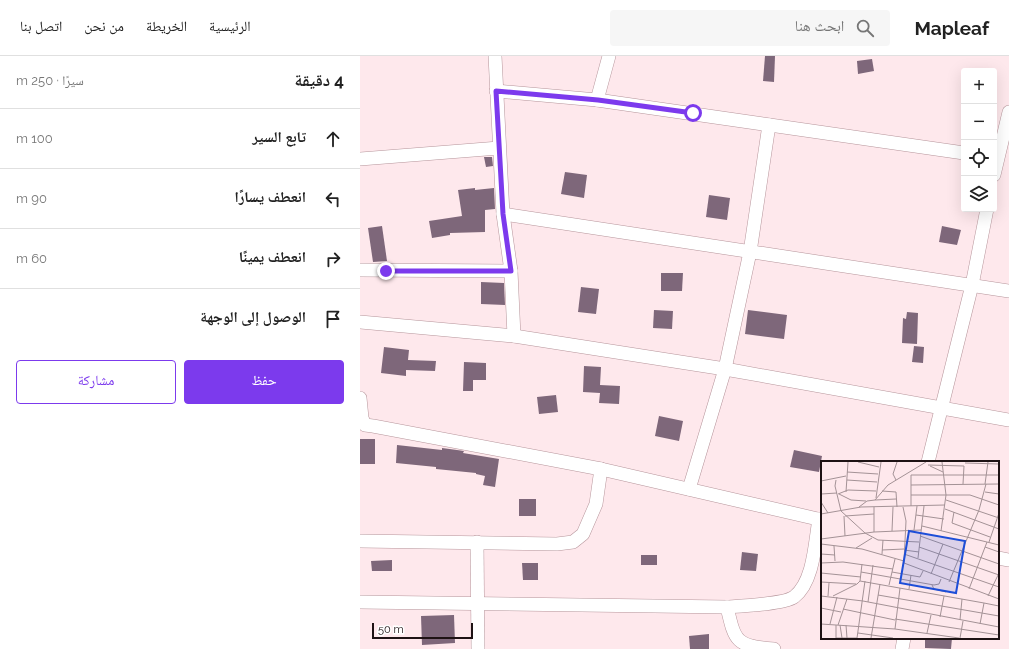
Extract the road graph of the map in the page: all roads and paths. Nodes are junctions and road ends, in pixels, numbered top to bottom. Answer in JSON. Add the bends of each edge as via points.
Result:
{"nodes":[{"id":1,"x":495,"y":56,"type":"edge"},
{"id":2,"x":609,"y":56,"type":"edge"},
{"id":3,"x":496,"y":91,"type":"junction"},
{"id":4,"x":598,"y":100,"type":"junction"},
{"id":5,"x":1009,"y":112,"type":"edge"},
{"id":6,"x":770,"y":125,"type":"junction"},
{"id":7,"x":499,"y":148,"type":"junction"},
{"id":8,"x":961,"y":153,"type":"edge"},
{"id":9,"x":360,"y":158,"type":"edge"},
{"id":10,"x":1000,"y":158,"type":"edge"},
{"id":11,"x":986,"y":212,"type":"edge"},
{"id":12,"x":503,"y":214,"type":"junction"},
{"id":13,"x":750,"y":252,"type":"junction"},
{"id":14,"x":360,"y":270,"type":"edge"},
{"id":15,"x":511,"y":271,"type":"junction"},
{"id":16,"x":972,"y":285,"type":"junction"},
{"id":17,"x":1009,"y":291,"type":"edge"},
{"id":18,"x":360,"y":322,"type":"edge"},
{"id":19,"x":514,"y":336,"type":"junction"},
{"id":20,"x":725,"y":369,"type":"junction"},
{"id":21,"x":360,"y":398,"type":"edge"},
{"id":22,"x":941,"y":408,"type":"junction"},
{"id":23,"x":1009,"y":420,"type":"edge"},
{"id":24,"x":928,"y":461,"type":"edge"},
{"id":25,"x":601,"y":469,"type":"junction"},
{"id":26,"x":690,"y":489,"type":"junction"},
{"id":27,"x":820,"y":520,"type":"edge"},
{"id":28,"x":360,"y":541,"type":"edge"},
{"id":29,"x":477,"y":542,"type":"junction"},
{"id":30,"x":999,"y":558,"type":"edge"},
{"id":31,"x":1009,"y":560,"type":"edge"},
{"id":32,"x":360,"y":602,"type":"edge"},
{"id":33,"x":478,"y":604,"type":"junction"},
{"id":34,"x":727,"y":607,"type":"junction"},
{"id":35,"x":904,"y":639,"type":"edge"},
{"id":36,"x":478,"y":649,"type":"edge"},
{"id":37,"x":774,"y":649,"type":"edge"},
{"id":38,"x":902,"y":649,"type":"edge"}],
"edges":[{"from":1,"to":3,"type":"street"},
{"from":2,"to":4,"type":"street"},
{"from":3,"to":4,"type":"street"},
{"from":3,"to":7,"type":"street"},
{"from":4,"to":6,"type":"street"},
{"from":5,"to":10,"type":"street"},
{"from":6,"to":8,"type":"street"},
{"from":6,"to":13,"type":"street"},
{"from":7,"to":9,"type":"street"},
{"from":7,"to":12,"type":"street"},
{"from":11,"to":16,"type":"street"},
{"from":12,"to":13,"type":"street"},
{"from":12,"to":15,"type":"street"},
{"from":13,"to":16,"type":"street"},
{"from":13,"to":20,"type":"street"},
{"from":14,"to":15,"type":"street"},
{"from":15,"to":19,"type":"street"},
{"from":16,"to":17,"type":"street"},
{"from":16,"to":22,"type":"street"},
{"from":18,"to":19,"type":"street"},
{"from":19,"to":20,"type":"street"},
{"from":20,"to":22,"type":"street"},
{"from":20,"to":26,"type":"street"},
{"from":21,"to":25,"type":"street","via":[[365,426]]},
{"from":22,"to":23,"type":"street"},
{"from":22,"to":24,"type":"street"},
{"from":25,"to":26,"type":"street"},
{"from":25,"to":29,"type":"street","via":[[596,504],[583,534],[573,542]]},
{"from":26,"to":27,"type":"street"},
{"from":27,"to":34,"type":"street","via":[[811,568],[794,598],[772,603]]},
{"from":28,"to":29,"type":"street"},
{"from":29,"to":33,"type":"street"},
{"from":30,"to":31,"type":"street"},
{"from":32,"to":33,"type":"street"},
{"from":33,"to":34,"type":"street"},
{"from":33,"to":36,"type":"street"},
{"from":34,"to":37,"type":"street","via":[[733,632],[743,643],[756,648]]},
{"from":35,"to":38,"type":"street"}]}
